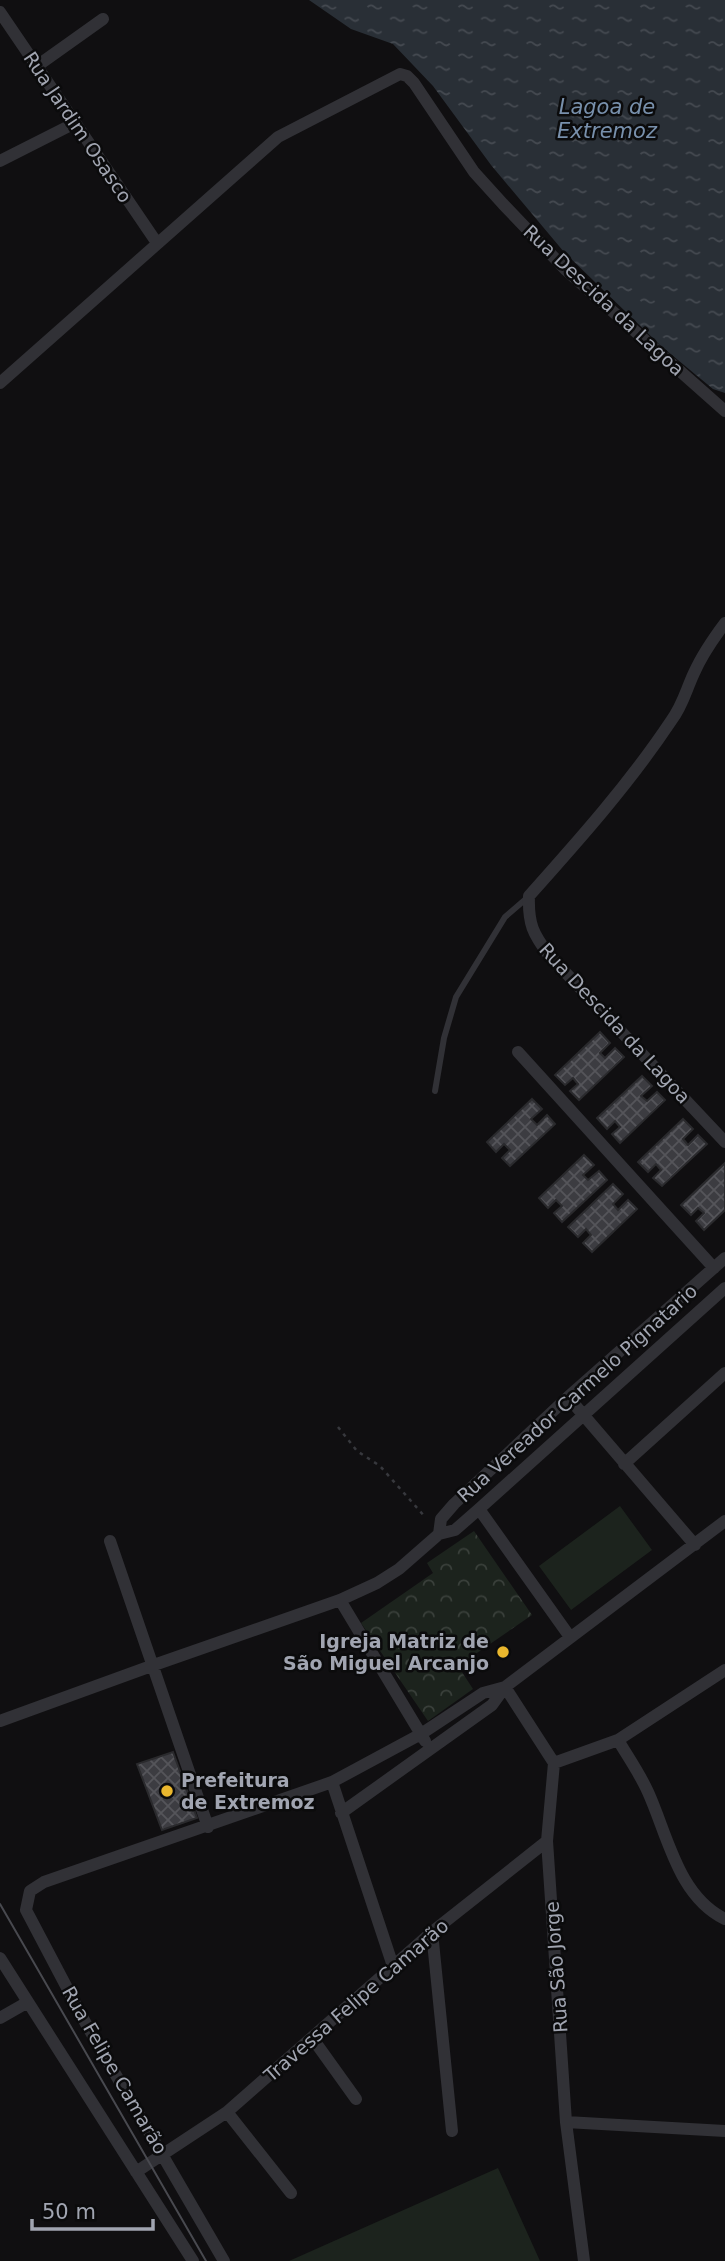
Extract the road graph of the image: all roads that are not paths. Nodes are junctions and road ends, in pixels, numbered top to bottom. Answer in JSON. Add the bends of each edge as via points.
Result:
{"nodes":[{"id":1,"x":0,"y":12,"type":"edge"},
{"id":2,"x":103,"y":19,"type":"dead end"},
{"id":3,"x":37,"y":66,"type":"junction"},
{"id":4,"x":75,"y":123,"type":"junction"},
{"id":5,"x":0,"y":161,"type":"edge"},
{"id":6,"x":157,"y":243,"type":"junction"},
{"id":7,"x":0,"y":383,"type":"edge"},
{"id":8,"x":725,"y":411,"type":"edge"},
{"id":9,"x":725,"y":623,"type":"edge"},
{"id":10,"x":529,"y":896,"type":"junction"},
{"id":11,"x":518,"y":1052,"type":"dead end"},
{"id":12,"x":435,"y":1091,"type":"dead end"},
{"id":13,"x":725,"y":1142,"type":"edge"},
{"id":14,"x":725,"y":1258,"type":"edge"},
{"id":15,"x":714,"y":1268,"type":"junction"},
{"id":16,"x":725,"y":1289,"type":"edge"},
{"id":17,"x":725,"y":1373,"type":"edge"},
{"id":18,"x":568,"y":1397,"type":"junction"},
{"id":19,"x":584,"y":1416,"type":"junction"},
{"id":20,"x":624,"y":1464,"type":"junction"},
{"id":21,"x":479,"y":1509,"type":"junction"},
{"id":22,"x":725,"y":1521,"type":"edge"},
{"id":23,"x":439,"y":1534,"type":"junction"},
{"id":24,"x":110,"y":1541,"type":"dead end"},
{"id":25,"x":695,"y":1545,"type":"junction"},
{"id":26,"x":340,"y":1600,"type":"junction"},
{"id":27,"x":570,"y":1637,"type":"junction"},
{"id":28,"x":153,"y":1664,"type":"junction"},
{"id":29,"x":725,"y":1670,"type":"edge"},
{"id":30,"x":505,"y":1687,"type":"junction"},
{"id":31,"x":0,"y":1721,"type":"edge"},
{"id":32,"x":421,"y":1734,"type":"junction"},
{"id":33,"x":618,"y":1740,"type":"junction"},
{"id":34,"x":430,"y":1749,"type":"junction"},
{"id":35,"x":554,"y":1763,"type":"junction"},
{"id":36,"x":332,"y":1782,"type":"junction"},
{"id":37,"x":341,"y":1813,"type":"junction"},
{"id":38,"x":208,"y":1827,"type":"junction"},
{"id":39,"x":547,"y":1841,"type":"junction"},
{"id":40,"x":725,"y":1919,"type":"edge"},
{"id":41,"x":432,"y":1932,"type":"junction"},
{"id":42,"x":0,"y":1958,"type":"edge"},
{"id":43,"x":393,"y":1966,"type":"junction"},
{"id":44,"x":28,"y":2003,"type":"junction"},
{"id":45,"x":0,"y":2018,"type":"edge"},
{"id":46,"x":313,"y":2039,"type":"junction"},
{"id":47,"x":356,"y":2099,"type":"dead end"},
{"id":48,"x":227,"y":2112,"type":"junction"},
{"id":49,"x":566,"y":2122,"type":"junction"},
{"id":50,"x":725,"y":2131,"type":"edge"},
{"id":51,"x":452,"y":2132,"type":"dead end"},
{"id":52,"x":164,"y":2155,"type":"junction"},
{"id":53,"x":136,"y":2172,"type":"junction"},
{"id":54,"x":291,"y":2193,"type":"dead end"},
{"id":55,"x":193,"y":2261,"type":"edge"},
{"id":56,"x":224,"y":2261,"type":"edge"},
{"id":57,"x":584,"y":2261,"type":"edge"}],
"edges":[{"from":1,"to":3,"type":"street","name":"Rua Jardim Osasco"},
{"from":2,"to":3,"type":"street"},
{"from":3,"to":4,"type":"street","name":"Rua Jardim Osasco"},
{"from":4,"to":5,"type":"street"},
{"from":4,"to":6,"type":"street","name":"Rua Jardim Osasco"},
{"from":6,"to":7,"type":"street"},
{"from":6,"to":8,"type":"street","name":"Rua Descida da Lagoa","via":[[278,137],[400,74],[407,76],[474,172],[503,204],[566,270]]},
{"from":9,"to":10,"type":"street","via":[[705,650],[672,720],[602,813]]},
{"from":10,"to":12,"type":"lane","via":[[505,917],[456,997]]},
{"from":10,"to":13,"type":"street","name":"Rua Descida da Lagoa","via":[[533,934],[549,955]]},
{"from":11,"to":15,"type":"street"},
{"from":14,"to":15,"type":"street","name":"Rua Vereador Carmelo Pignatario"},
{"from":15,"to":18,"type":"street","name":"Rua Vereador Carmelo Pignatario"},
{"from":16,"to":19,"type":"street","name":"Rua Vereador Carmelo Pignatario"},
{"from":17,"to":20,"type":"street"},
{"from":18,"to":19,"type":"street"},
{"from":18,"to":23,"type":"street","name":"Rua Vereador Carmelo Pignatario","via":[[454,1504],[441,1519]]},
{"from":19,"to":20,"type":"street"},
{"from":19,"to":21,"type":"street","name":"Rua Vereador Carmelo Pignatario"},
{"from":20,"to":25,"type":"street"},
{"from":21,"to":23,"type":"street","name":"Rua Vereador Carmelo Pignatario","via":[[455,1530]]},
{"from":21,"to":27,"type":"street"},
{"from":22,"to":25,"type":"street"},
{"from":23,"to":26,"type":"street","name":"Rua Vereador Carmelo Pignatario","via":[[399,1569]]},
{"from":24,"to":28,"type":"street"},
{"from":25,"to":27,"type":"street"},
{"from":26,"to":28,"type":"street","name":"Rua Vereador Carmelo Pignatario"},
{"from":26,"to":32,"type":"street"},
{"from":27,"to":30,"type":"street"},
{"from":28,"to":31,"type":"street","name":"Rua Vereador Carmelo Pignatario"},
{"from":28,"to":38,"type":"street"},
{"from":29,"to":33,"type":"street"},
{"from":30,"to":32,"type":"street","via":[[483,1693]]},
{"from":30,"to":34,"type":"street","via":[[492,1705]]},
{"from":30,"to":35,"type":"street"},
{"from":32,"to":34,"type":"street"},
{"from":32,"to":36,"type":"street"},
{"from":33,"to":35,"type":"street"},
{"from":33,"to":40,"type":"street","via":[[647,1789],[685,1881],[710,1912]]},
{"from":34,"to":37,"type":"street"},
{"from":35,"to":39,"type":"street","name":"Rua São Jorge"},
{"from":36,"to":37,"type":"street"},
{"from":36,"to":38,"type":"street"},
{"from":37,"to":43,"type":"street"},
{"from":38,"to":52,"type":"street","name":"Rua Felipe Camarão","via":[[44,1882],[30,1891],[26,1900],[26,1910],[85,2022]]},
{"from":39,"to":41,"type":"street","name":"Travessa Felipe Camarão"},
{"from":39,"to":49,"type":"street","name":"Rua São Jorge"},
{"from":41,"to":43,"type":"street","name":"Travessa Felipe Camarão"},
{"from":41,"to":51,"type":"street"},
{"from":42,"to":44,"type":"street","name":"Rua Felipe Camarão"},
{"from":43,"to":46,"type":"street","name":"Travessa Felipe Camarão"},
{"from":44,"to":45,"type":"street"},
{"from":44,"to":53,"type":"street","name":"Rua Felipe Camarão"},
{"from":46,"to":47,"type":"street"},
{"from":46,"to":48,"type":"street","name":"Travessa Felipe Camarão"},
{"from":48,"to":52,"type":"street","name":"Travessa Felipe Camarão"},
{"from":48,"to":54,"type":"street"},
{"from":49,"to":50,"type":"street"},
{"from":49,"to":57,"type":"street","name":"Rua São Jorge"},
{"from":52,"to":53,"type":"street","name":"Travessa Felipe Camarão"},
{"from":52,"to":56,"type":"street","name":"Rua Felipe Camarão"},
{"from":53,"to":55,"type":"street","name":"Rua Felipe Camarão"}]}
